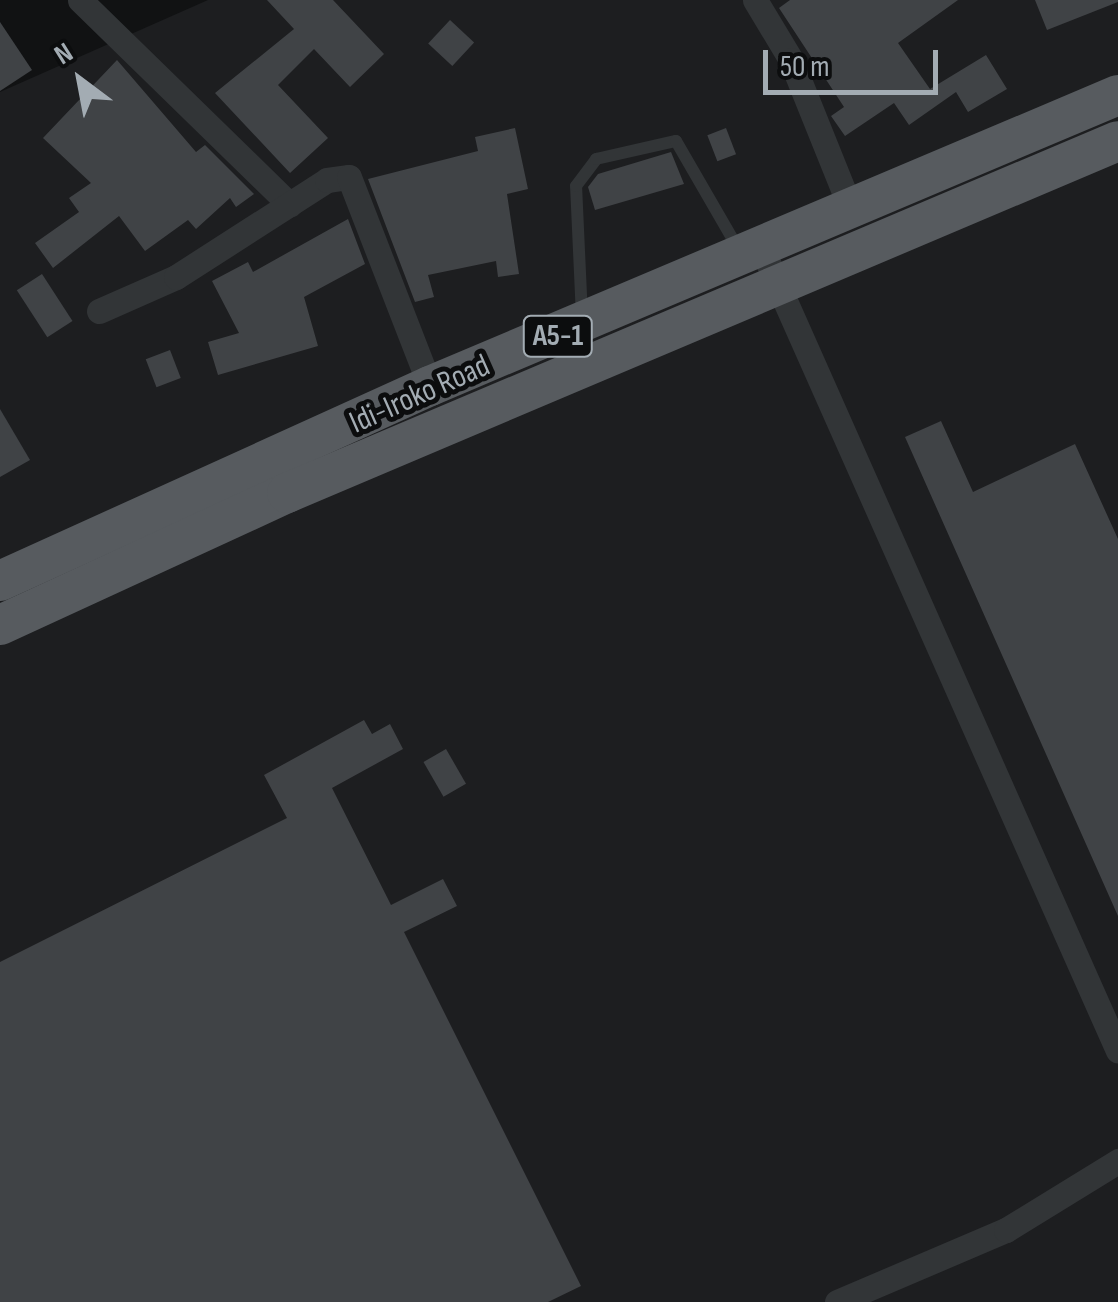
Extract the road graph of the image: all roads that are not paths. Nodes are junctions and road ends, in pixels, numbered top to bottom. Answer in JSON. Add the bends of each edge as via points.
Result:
{"nodes":[{"id":1,"x":80,"y":0,"type":"edge"},
{"id":2,"x":755,"y":0,"type":"edge"},
{"id":3,"x":1118,"y":94,"type":"edge"},
{"id":4,"x":1117,"y":145,"type":"edge"},
{"id":5,"x":290,"y":205,"type":"junction"},
{"id":6,"x":852,"y":212,"type":"junction"},
{"id":7,"x":753,"y":252,"type":"junction"},
{"id":8,"x":774,"y":287,"type":"junction"},
{"id":9,"x":99,"y":311,"type":"dead end"},
{"id":10,"x":583,"y":326,"type":"junction"},
{"id":11,"x":430,"y":386,"type":"junction"},
{"id":12,"x":0,"y":582,"type":"edge"},
{"id":13,"x":0,"y":625,"type":"edge"},
{"id":14,"x":1118,"y":1051,"type":"edge"},
{"id":15,"x":1118,"y":1161,"type":"edge"},
{"id":16,"x":836,"y":1302,"type":"edge"}],
"edges":[{"from":1,"to":5,"type":"street"},
{"from":2,"to":6,"type":"street","via":[[791,60]]},
{"from":3,"to":6,"type":"highway","name":"Idi-Iroko Road","number":"A5-1"},
{"from":4,"to":8,"type":"highway","number":"A5-1"},
{"from":5,"to":9,"type":"street","via":[[176,278]]},
{"from":5,"to":11,"type":"street","via":[[327,180],[349,177]]},
{"from":6,"to":7,"type":"highway","name":"Idi-Iroko Road","number":"A5-1"},
{"from":7,"to":8,"type":"street"},
{"from":7,"to":10,"type":"highway","name":"Idi-Iroko Road","number":"A5-1"},
{"from":7,"to":10,"type":"lane","via":[[676,141],[596,159],[576,186]]},
{"from":8,"to":13,"type":"highway","number":"A5-1","via":[[287,493]]},
{"from":8,"to":14,"type":"street"},
{"from":10,"to":11,"type":"highway","name":"Idi-Iroko Road","number":"A5-1"},
{"from":11,"to":12,"type":"highway","name":"Idi-Iroko Road","number":"A5-1"},
{"from":15,"to":16,"type":"street","via":[[1006,1230]]}]}
